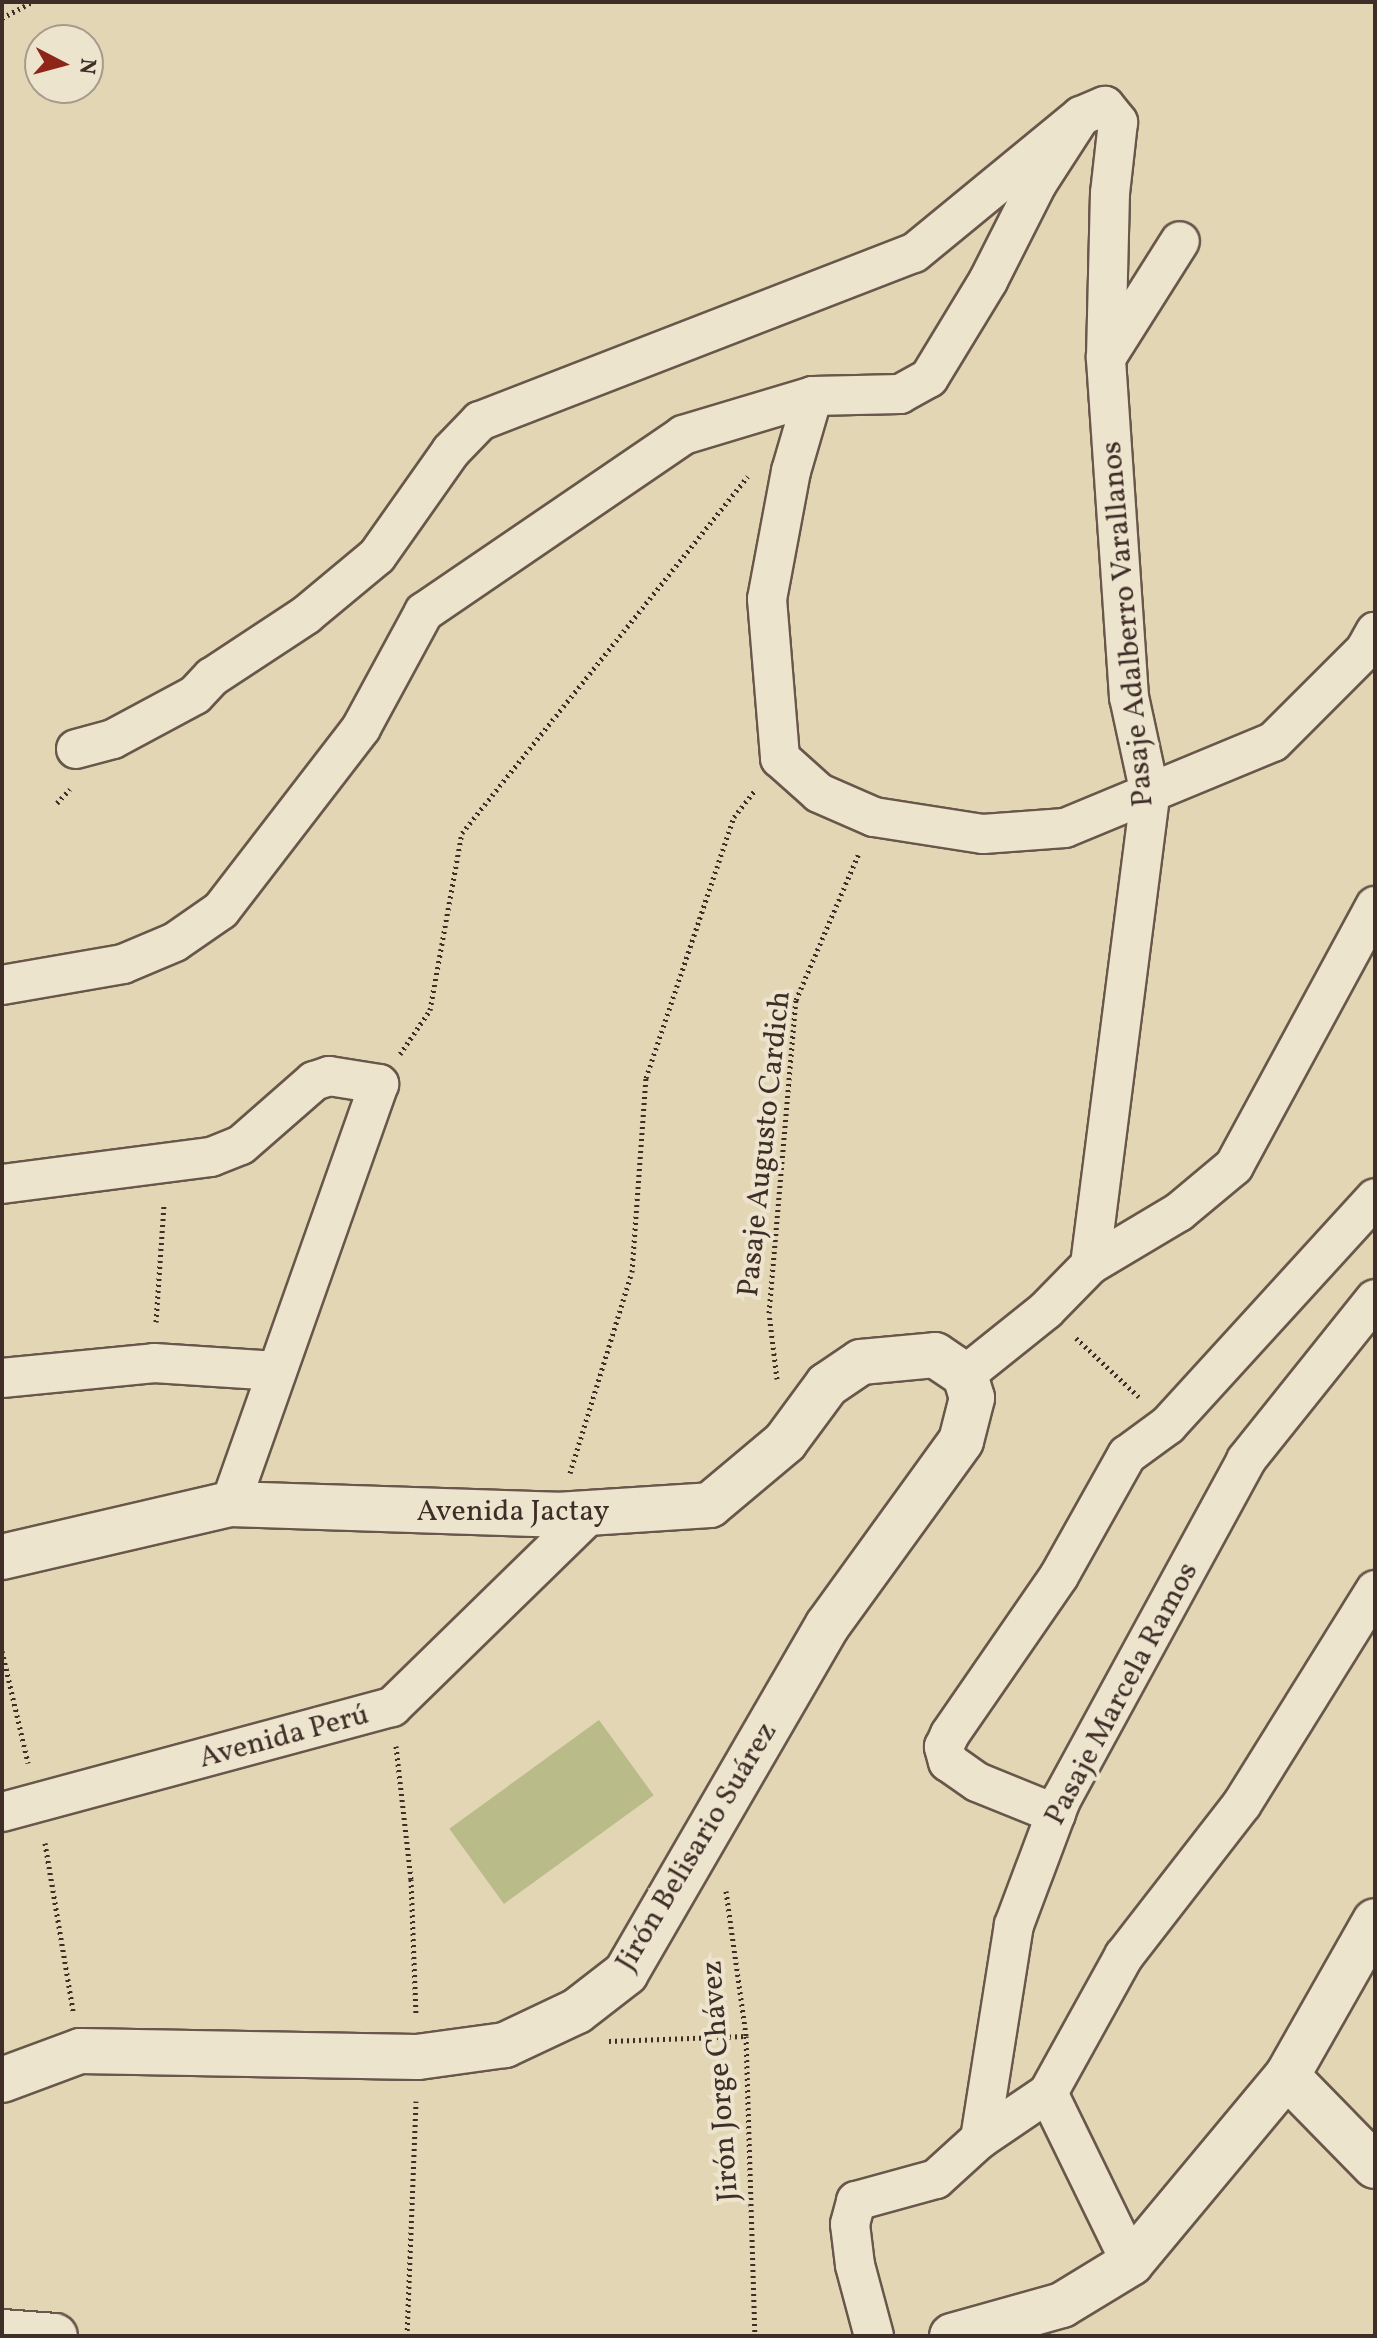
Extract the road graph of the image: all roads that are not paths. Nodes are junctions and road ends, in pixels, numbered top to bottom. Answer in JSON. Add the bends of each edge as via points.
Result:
{"nodes":[{"id":1,"x":1081,"y":116,"type":"junction"},
{"id":2,"x":1180,"y":241,"type":"dead end"},
{"id":3,"x":1106,"y":358,"type":"junction"},
{"id":4,"x":813,"y":396,"type":"junction"},
{"id":5,"x":1375,"y":632,"type":"edge"},
{"id":6,"x":76,"y":749,"type":"dead end"},
{"id":7,"x":1150,"y":794,"type":"junction"},
{"id":8,"x":1375,"y":906,"type":"edge"},
{"id":9,"x":2,"y":985,"type":"edge"},
{"id":10,"x":2,"y":1184,"type":"edge"},
{"id":11,"x":1375,"y":1198,"type":"edge"},
{"id":12,"x":1090,"y":1265,"type":"junction"},
{"id":13,"x":1375,"y":1299,"type":"edge"},
{"id":14,"x":277,"y":1371,"type":"junction"},
{"id":15,"x":965,"y":1375,"type":"junction"},
{"id":16,"x":2,"y":1378,"type":"edge"},
{"id":17,"x":230,"y":1504,"type":"junction"},
{"id":18,"x":573,"y":1514,"type":"junction"},
{"id":19,"x":2,"y":1557,"type":"edge"},
{"id":20,"x":1375,"y":1590,"type":"edge"},
{"id":21,"x":20,"y":1808,"type":"edge"},
{"id":22,"x":1056,"y":1814,"type":"junction"},
{"id":23,"x":1375,"y":1921,"type":"edge"},
{"id":24,"x":1287,"y":2076,"type":"junction"},
{"id":25,"x":2,"y":2080,"type":"edge"},
{"id":26,"x":1048,"y":2093,"type":"junction"},
{"id":27,"x":980,"y":2139,"type":"junction"},
{"id":28,"x":1375,"y":2166,"type":"edge"},
{"id":29,"x":1131,"y":2263,"type":"junction"},
{"id":30,"x":2,"y":2332,"type":"edge"},
{"id":31,"x":55,"y":2336,"type":"edge"},
{"id":32,"x":874,"y":2336,"type":"edge"},
{"id":33,"x":952,"y":2336,"type":"edge"}],
"edges":[{"from":1,"to":3,"type":"street","name":"Pasaje Adalberro Varallanos","via":[[1105,106],[1118,122],[1110,193]]},
{"from":1,"to":4,"type":"street","via":[[929,378],[900,394]]},
{"from":1,"to":6,"type":"street","via":[[914,253],[480,421],[451,451],[377,556],[306,615],[212,677],[195,695],[113,739]]},
{"from":2,"to":3,"type":"street"},
{"from":3,"to":7,"type":"street","name":"Pasaje Adalberro Varallanos","via":[[1129,697]]},
{"from":4,"to":7,"type":"street","via":[[791,471],[767,599],[780,758],[819,793],[874,817],[983,834],[1065,828]]},
{"from":4,"to":9,"type":"street","via":[[683,435],[424,612],[361,728],[221,910],[175,942],[123,964]]},
{"from":5,"to":7,"type":"street","via":[[1365,650],[1273,742]]},
{"from":7,"to":12,"type":"street","name":"Pasaje Adalberro Varallanos"},
{"from":8,"to":12,"type":"street","via":[[1234,1166],[1179,1212]]},
{"from":10,"to":14,"type":"street","via":[[211,1157],[241,1145],[314,1081],[329,1076],[379,1084]]},
{"from":11,"to":22,"type":"street","via":[[1168,1425],[1127,1455],[1059,1576],[950,1734],[944,1747],[948,1762],[977,1782]]},
{"from":12,"to":15,"type":"street","via":[[1046,1310]]},
{"from":13,"to":22,"type":"street","name":"Pasaje Marcela Ramos","via":[[1246,1460]]},
{"from":14,"to":16,"type":"street","via":[[204,1362],[154,1363]]},
{"from":14,"to":17,"type":"street"},
{"from":15,"to":18,"type":"street","name":"Avenida Jactay","via":[[935,1355],[861,1362],[827,1385],[785,1442],[710,1505]]},
{"from":15,"to":25,"type":"street","name":"Jirón Belisario Suárez","via":[[972,1398],[961,1441],[827,1626],[626,1973],[577,2011],[505,2045],[417,2057],[80,2051]]},
{"from":17,"to":18,"type":"street","name":"Avenida Jactay"},
{"from":17,"to":19,"type":"street","name":"Avenida Jactay"},
{"from":18,"to":21,"type":"street","name":"Avenida Perú","via":[[392,1707]]},
{"from":20,"to":26,"type":"street","via":[[1242,1804],[1124,1956]]},
{"from":22,"to":27,"type":"street","name":"Pasaje Marcela Ramos","via":[[1014,1925]]},
{"from":23,"to":24,"type":"street"},
{"from":24,"to":28,"type":"street"},
{"from":24,"to":29,"type":"street"},
{"from":26,"to":27,"type":"street"},
{"from":26,"to":29,"type":"street"},
{"from":27,"to":32,"type":"street","via":[[936,2179],[856,2201],[850,2224],[855,2265]]},
{"from":29,"to":33,"type":"street","via":[[1062,2305]]},
{"from":30,"to":31,"type":"street"}]}
